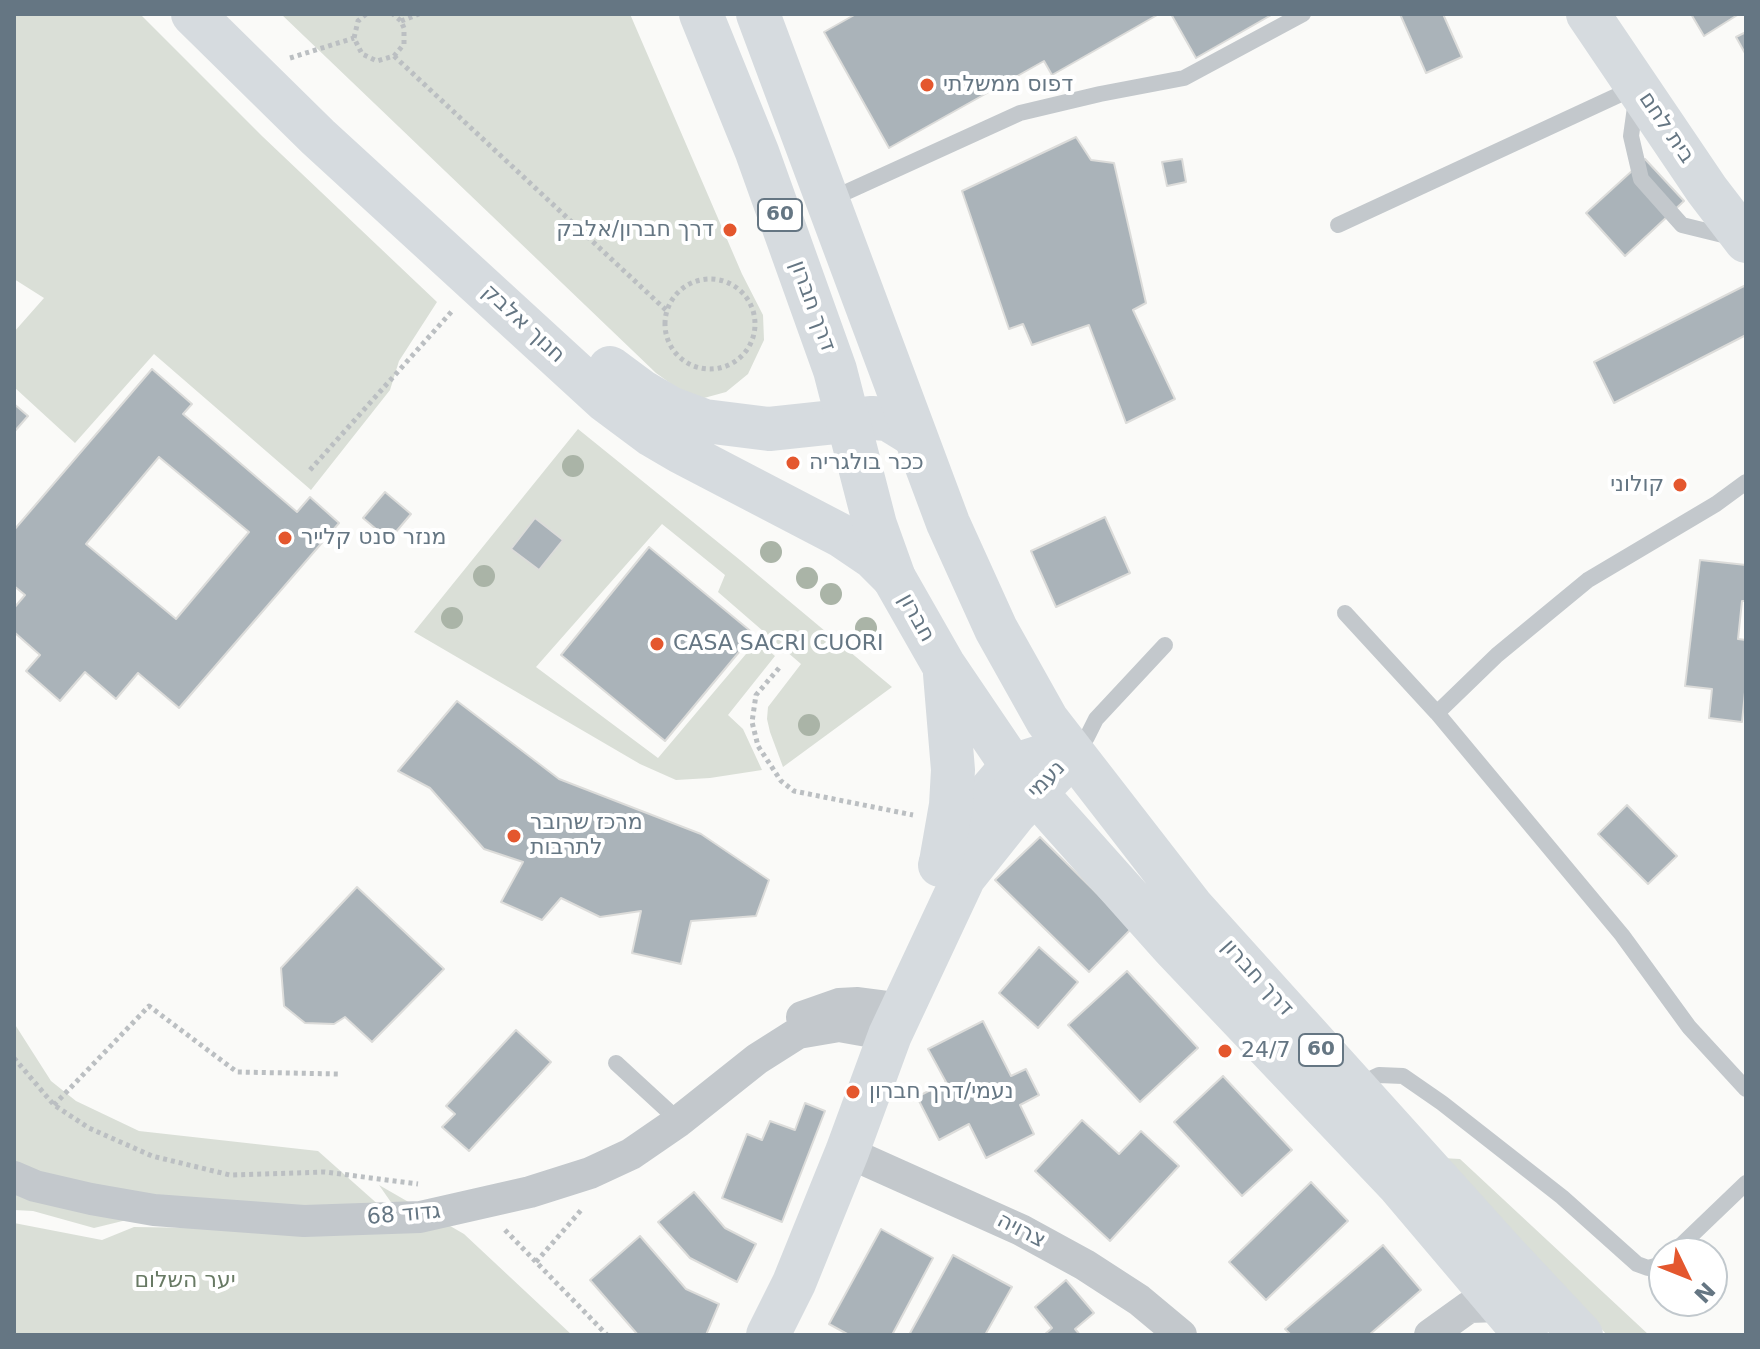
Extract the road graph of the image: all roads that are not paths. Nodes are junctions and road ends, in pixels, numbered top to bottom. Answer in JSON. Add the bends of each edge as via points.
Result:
{"nodes":[{"id":1,"x":193,"y":14,"type":"edge"},
{"id":2,"x":230,"y":14,"type":"edge"},
{"id":3,"x":701,"y":14,"type":"edge"},
{"id":4,"x":758,"y":14,"type":"edge"},
{"id":5,"x":1303,"y":14,"type":"edge"},
{"id":6,"x":1588,"y":14,"type":"edge"},
{"id":7,"x":1637,"y":86,"type":"junction"},
{"id":8,"x":829,"y":200,"type":"junction"},
{"id":9,"x":1338,"y":225,"type":"dead end"},
{"id":10,"x":1745,"y":241,"type":"edge"},
{"id":11,"x":849,"y":420,"type":"junction"},
{"id":12,"x":914,"y":435,"type":"junction"},
{"id":13,"x":1746,"y":482,"type":"edge"},
{"id":14,"x":894,"y":578,"type":"junction"},
{"id":15,"x":1345,"y":613,"type":"dead end"},
{"id":16,"x":1165,"y":645,"type":"dead end"},
{"id":17,"x":943,"y":664,"type":"junction"},
{"id":18,"x":1437,"y":713,"type":"junction"},
{"id":19,"x":1096,"y":719,"type":"junction"},
{"id":20,"x":1047,"y":720,"type":"junction"},
{"id":21,"x":1072,"y":755,"type":"junction"},
{"id":22,"x":1024,"y":779,"type":"junction"},
{"id":23,"x":941,"y":862,"type":"junction"},
{"id":24,"x":895,"y":1017,"type":"junction"},
{"id":25,"x":616,"y":1063,"type":"dead end"},
{"id":26,"x":1354,"y":1087,"type":"junction"},
{"id":27,"x":1746,"y":1089,"type":"edge"},
{"id":28,"x":679,"y":1121,"type":"junction"},
{"id":29,"x":847,"y":1152,"type":"junction"},
{"id":30,"x":14,"y":1177,"type":"edge"},
{"id":31,"x":1746,"y":1183,"type":"edge"},
{"id":32,"x":1688,"y":1237,"type":"edge"},
{"id":33,"x":1648,"y":1268,"type":"edge"},
{"id":34,"x":1513,"y":1320,"type":"edge"},
{"id":35,"x":768,"y":1335,"type":"edge"},
{"id":36,"x":1181,"y":1335,"type":"edge"},
{"id":37,"x":1430,"y":1335,"type":"edge"},
{"id":38,"x":1581,"y":1335,"type":"edge"}],
"edges":[{"from":1,"to":14,"type":"main road","name":"חנוך אלבק","via":[[318,137],[627,417],[681,452],[842,536]]},
{"from":2,"to":11,"type":"main road","name":"חנוך אלבק","via":[[585,346],[641,391],[705,421],[739,427],[791,428]]},
{"from":3,"to":11,"type":"main road","name":"דרך חברון","number":"60","via":[[757,152]]},
{"from":4,"to":8,"type":"main road","number":"60"},
{"from":5,"to":8,"type":"lane","via":[[1184,78],[1020,113]]},
{"from":6,"to":7,"type":"main road","name":"בית לחם"},
{"from":7,"to":9,"type":"lane"},
{"from":7,"to":10,"type":"main road","name":"בית לחם"},
{"from":8,"to":12,"type":"main road","number":"60"},
{"from":11,"to":12,"type":"main road","name":"חנוך אלבק","via":[[888,419]]},
{"from":11,"to":14,"type":"main road","name":"חברון","number":"60"},
{"from":12,"to":20,"type":"main road","number":"60","via":[[968,569]]},
{"from":13,"to":18,"type":"lane","via":[[1588,580]]},
{"from":14,"to":17,"type":"main road","name":"חברון","number":"60"},
{"from":15,"to":18,"type":"lane"},
{"from":16,"to":19,"type":"lane"},
{"from":17,"to":22,"type":"main road","name":"חברון","number":"60"},
{"from":17,"to":23,"type":"main road","via":[[953,770]]},
{"from":18,"to":27,"type":"lane","via":[[1638,957],[1689,1027]]},
{"from":19,"to":20,"type":"lane","via":[[1073,725]]},
{"from":19,"to":21,"type":"lane"},
{"from":20,"to":21,"type":"main road","number":"60"},
{"from":21,"to":22,"type":"main road","name":"נעמי","via":[[1037,757]]},
{"from":21,"to":26,"type":"main road","name":"דרך חברון","number":"60","via":[[1192,907]]},
{"from":22,"to":23,"type":"main road","name":"נעמי","via":[[976,808]]},
{"from":22,"to":24,"type":"main road","name":"נעמי","via":[[964,877]]},
{"from":22,"to":34,"type":"main road","name":"דרך חברון","number":"60","via":[[1173,947],[1398,1184]]},
{"from":23,"to":24,"type":"main road","name":"נעמי","via":[[896,977]]},
{"from":24,"to":28,"type":"street","name":"גדוד 68","via":[[798,1033]]},
{"from":24,"to":29,"type":"main road","name":"נעמי"},
{"from":25,"to":28,"type":"lane"},
{"from":26,"to":33,"type":"lane","via":[[1379,1075],[1403,1076]]},
{"from":26,"to":38,"type":"main road","name":"דרך חברון","number":"60"},
{"from":28,"to":30,"type":"street","name":"גדוד 68","via":[[631,1154],[590,1173],[420,1217],[290,1220],[141,1208]]},
{"from":29,"to":35,"type":"main road","name":"נעמי"},
{"from":29,"to":36,"type":"street","name":"צרויה","via":[[1034,1237],[1139,1300]]},
{"from":31,"to":32,"type":"lane"},
{"from":34,"to":37,"type":"street","via":[[1469,1307]]}]}
